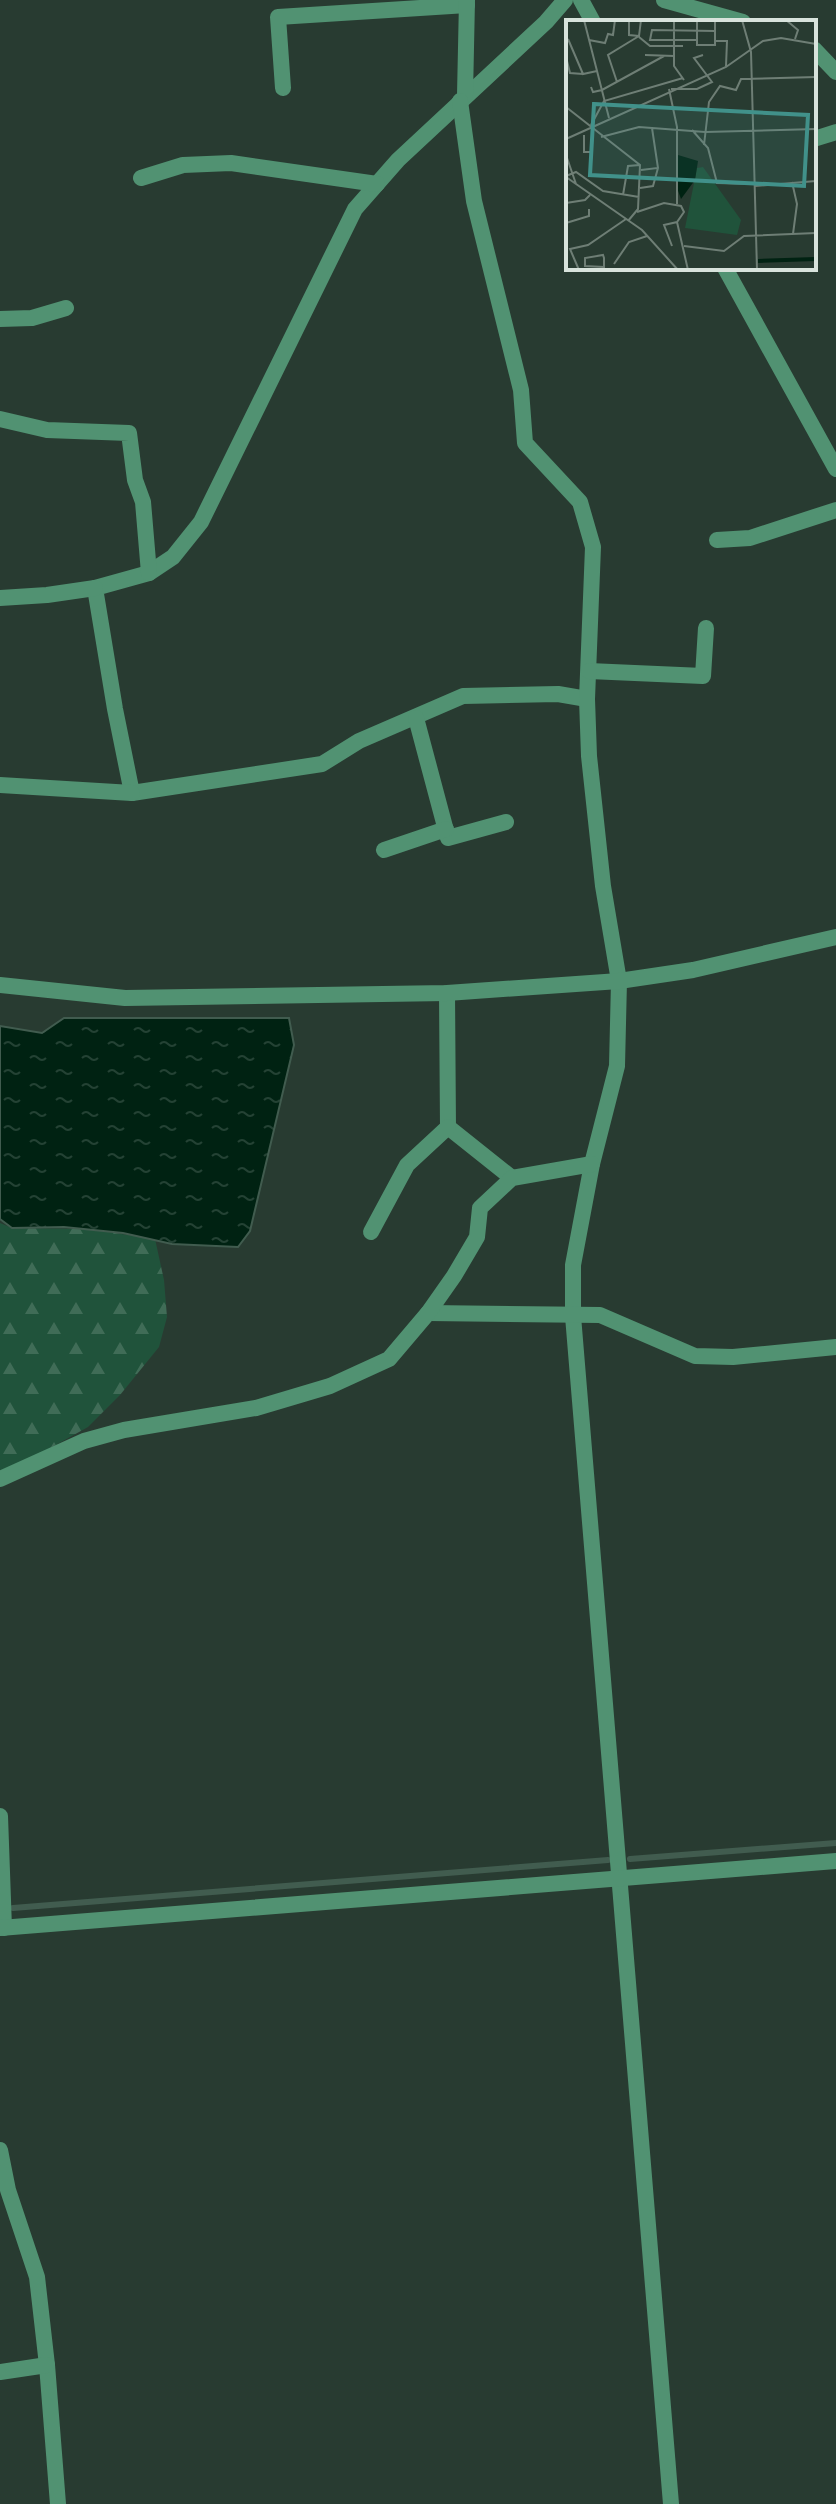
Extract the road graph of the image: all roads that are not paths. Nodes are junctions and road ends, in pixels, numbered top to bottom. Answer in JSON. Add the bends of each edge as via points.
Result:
{"nodes":[{"id":1,"x":273,"y":0,"type":"edge"},
{"id":2,"x":565,"y":0,"type":"edge"},
{"id":3,"x":581,"y":0,"type":"edge"},
{"id":4,"x":664,"y":0,"type":"edge"},
{"id":5,"x":467,"y":3,"type":"edge"},
{"id":6,"x":278,"y":17,"type":"junction"},
{"id":7,"x":592,"y":20,"type":"edge"},
{"id":8,"x":736,"y":20,"type":"edge"},
{"id":9,"x":816,"y":51,"type":"edge"},
{"id":10,"x":836,"y":72,"type":"edge"},
{"id":11,"x":283,"y":88,"type":"dead end"},
{"id":12,"x":462,"y":98,"type":"junction"},
{"id":13,"x":836,"y":132,"type":"edge"},
{"id":14,"x":816,"y":138,"type":"edge"},
{"id":15,"x":141,"y":178,"type":"dead end"},
{"id":16,"x":377,"y":184,"type":"junction"},
{"id":17,"x":726,"y":270,"type":"edge"},
{"id":18,"x":66,"y":308,"type":"dead end"},
{"id":19,"x":0,"y":319,"type":"edge"},
{"id":20,"x":0,"y":419,"type":"edge"},
{"id":21,"x":836,"y":469,"type":"edge"},
{"id":22,"x":836,"y":510,"type":"edge"},
{"id":23,"x":717,"y":540,"type":"dead end"},
{"id":24,"x":149,"y":573,"type":"junction"},
{"id":25,"x":95,"y":588,"type":"junction"},
{"id":26,"x":0,"y":598,"type":"edge"},
{"id":27,"x":706,"y":628,"type":"dead end"},
{"id":28,"x":589,"y":671,"type":"junction"},
{"id":29,"x":587,"y":699,"type":"junction"},
{"id":30,"x":416,"y":718,"type":"junction"},
{"id":31,"x":0,"y":785,"type":"edge"},
{"id":32,"x":132,"y":793,"type":"junction"},
{"id":33,"x":506,"y":822,"type":"dead end"},
{"id":34,"x":446,"y":829,"type":"junction"},
{"id":35,"x":384,"y":850,"type":"dead end"},
{"id":36,"x":836,"y":937,"type":"edge"},
{"id":37,"x":619,"y":981,"type":"junction"},
{"id":38,"x":0,"y":985,"type":"edge"},
{"id":39,"x":447,"y":993,"type":"junction"},
{"id":40,"x":448,"y":1127,"type":"junction"},
{"id":41,"x":592,"y":1164,"type":"junction"},
{"id":42,"x":512,"y":1178,"type":"junction"},
{"id":43,"x":371,"y":1232,"type":"dead end"},
{"id":44,"x":428,"y":1313,"type":"junction"},
{"id":45,"x":573,"y":1316,"type":"junction"},
{"id":46,"x":836,"y":1347,"type":"edge"},
{"id":47,"x":0,"y":1479,"type":"edge"},
{"id":48,"x":0,"y":1816,"type":"edge"},
{"id":49,"x":836,"y":1861,"type":"edge"},
{"id":50,"x":621,"y":1879,"type":"junction"},
{"id":51,"x":2,"y":1928,"type":"edge"},
{"id":52,"x":0,"y":2150,"type":"edge"},
{"id":53,"x":47,"y":2365,"type":"junction"},
{"id":54,"x":0,"y":2372,"type":"edge"},
{"id":55,"x":58,"y":2504,"type":"edge"},
{"id":56,"x":671,"y":2504,"type":"edge"}],
"edges":[{"from":1,"to":6,"type":"street"},
{"from":2,"to":12,"type":"street"},
{"from":3,"to":7,"type":"street"},
{"from":4,"to":8,"type":"street"},
{"from":5,"to":6,"type":"street"},
{"from":5,"to":12,"type":"street"},
{"from":6,"to":11,"type":"street"},
{"from":9,"to":10,"type":"street"},
{"from":12,"to":16,"type":"street"},
{"from":12,"to":28,"type":"street","via":[[474,201],[521,390],[525,443],[580,502],[593,547]]},
{"from":13,"to":14,"type":"street"},
{"from":15,"to":16,"type":"street","via":[[183,165],[231,163]]},
{"from":16,"to":24,"type":"street","via":[[355,209],[201,522],[173,557]]},
{"from":17,"to":21,"type":"street"},
{"from":18,"to":19,"type":"street","via":[[32,318]]},
{"from":20,"to":24,"type":"street","via":[[47,430],[129,433],[143,502]]},
{"from":22,"to":23,"type":"street","via":[[750,538]]},
{"from":24,"to":25,"type":"street"},
{"from":25,"to":26,"type":"street"},
{"from":25,"to":32,"type":"street"},
{"from":27,"to":28,"type":"street","via":[[703,676]]},
{"from":28,"to":29,"type":"street"},
{"from":29,"to":30,"type":"street","via":[[558,694],[463,696]]},
{"from":29,"to":37,"type":"street","via":[[603,886]]},
{"from":30,"to":32,"type":"street","via":[[359,741],[322,764]]},
{"from":30,"to":34,"type":"street"},
{"from":31,"to":32,"type":"street"},
{"from":33,"to":34,"type":"street","via":[[448,838]]},
{"from":34,"to":35,"type":"street"},
{"from":36,"to":37,"type":"street"},
{"from":37,"to":39,"type":"street"},
{"from":37,"to":41,"type":"street","via":[[617,1066]]},
{"from":38,"to":39,"type":"street","via":[[125,998]]},
{"from":39,"to":40,"type":"street"},
{"from":40,"to":42,"type":"street"},
{"from":40,"to":43,"type":"street","via":[[407,1165]]},
{"from":41,"to":42,"type":"street"},
{"from":41,"to":45,"type":"street","via":[[573,1265]]},
{"from":42,"to":44,"type":"street","via":[[480,1208],[477,1237]]},
{"from":44,"to":45,"type":"street"},
{"from":44,"to":47,"type":"street","via":[[389,1359],[330,1386],[256,1408],[84,1441]]},
{"from":45,"to":46,"type":"street","via":[[600,1315],[695,1356]]},
{"from":45,"to":50,"type":"street"},
{"from":48,"to":51,"type":"street"},
{"from":49,"to":50,"type":"street"},
{"from":50,"to":51,"type":"street"},
{"from":50,"to":56,"type":"street"},
{"from":52,"to":53,"type":"street","via":[[37,2277]]},
{"from":53,"to":54,"type":"street"},
{"from":53,"to":55,"type":"street"}]}
